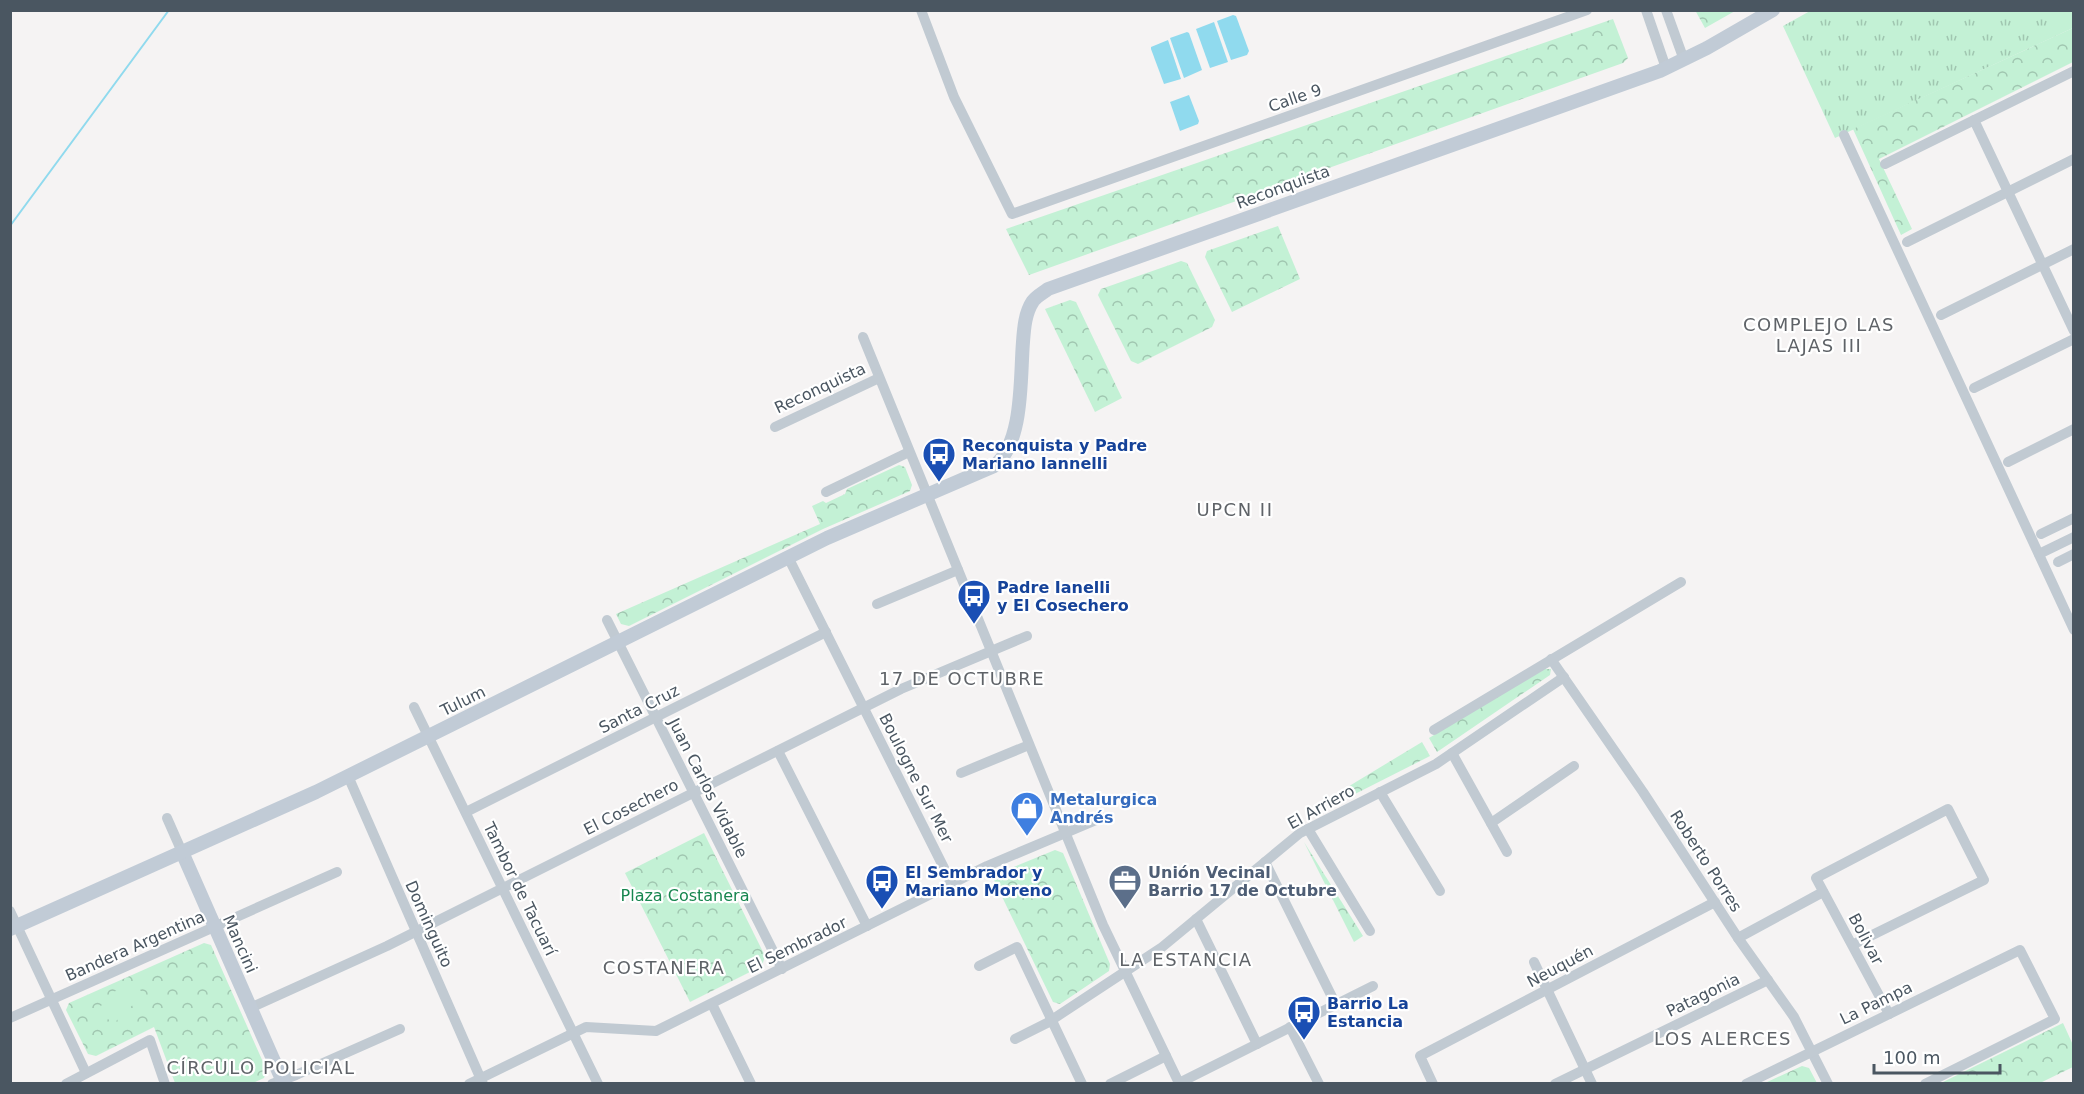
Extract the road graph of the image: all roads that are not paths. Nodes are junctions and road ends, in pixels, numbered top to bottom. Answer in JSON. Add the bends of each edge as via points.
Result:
{"nodes":[{"id":1,"x":921,"y":10,"type":"edge"},
{"id":2,"x":1587,"y":10,"type":"edge"},
{"id":3,"x":1660,"y":10,"type":"edge"},
{"id":4,"x":1666,"y":10,"type":"edge"},
{"id":5,"x":1773,"y":10,"type":"edge"},
{"id":6,"x":1647,"y":13,"type":"edge"},
{"id":7,"x":1684,"y":60,"type":"junction"},
{"id":8,"x":1666,"y":68,"type":"junction"},
{"id":9,"x":2073,"y":71,"type":"edge"},
{"id":10,"x":1974,"y":120,"type":"junction"},
{"id":11,"x":1844,"y":135,"type":"dead end"},
{"id":12,"x":2073,"y":159,"type":"edge"},
{"id":13,"x":1885,"y":164,"type":"dead end"},
{"id":14,"x":2008,"y":192,"type":"junction"},
{"id":15,"x":1907,"y":242,"type":"dead end"},
{"id":16,"x":2073,"y":249,"type":"edge"},
{"id":17,"x":2042,"y":265,"type":"junction"},
{"id":18,"x":1941,"y":315,"type":"dead end"},
{"id":19,"x":2073,"y":331,"type":"edge"},
{"id":20,"x":863,"y":338,"type":"dead end"},
{"id":21,"x":2073,"y":339,"type":"edge"},
{"id":22,"x":879,"y":378,"type":"junction"},
{"id":23,"x":1974,"y":388,"type":"dead end"},
{"id":24,"x":775,"y":427,"type":"dead end"},
{"id":25,"x":2073,"y":429,"type":"edge"},
{"id":26,"x":909,"y":452,"type":"junction"},
{"id":27,"x":2008,"y":462,"type":"dead end"},
{"id":28,"x":826,"y":492,"type":"dead end"},
{"id":29,"x":927,"y":495,"type":"junction"},
{"id":30,"x":2073,"y":518,"type":"edge"},
{"id":31,"x":2041,"y":534,"type":"dead end"},
{"id":32,"x":2073,"y":537,"type":"edge"},
{"id":33,"x":2038,"y":554,"type":"junction"},
{"id":34,"x":2073,"y":554,"type":"edge"},
{"id":35,"x":788,"y":557,"type":"junction"},
{"id":36,"x":2058,"y":562,"type":"dead end"},
{"id":37,"x":958,"y":570,"type":"junction"},
{"id":38,"x":1681,"y":582,"type":"dead end"},
{"id":39,"x":878,"y":604,"type":"dead end"},
{"id":40,"x":607,"y":620,"type":"dead end"},
{"id":41,"x":2073,"y":630,"type":"edge"},
{"id":42,"x":826,"y":632,"type":"junction"},
{"id":43,"x":1027,"y":636,"type":"dead end"},
{"id":44,"x":618,"y":642,"type":"junction"},
{"id":45,"x":991,"y":651,"type":"junction"},
{"id":46,"x":1551,"y":659,"type":"junction"},
{"id":47,"x":1564,"y":677,"type":"junction"},
{"id":48,"x":414,"y":707,"type":"dead end"},
{"id":49,"x":863,"y":708,"type":"junction"},
{"id":50,"x":655,"y":717,"type":"junction"},
{"id":51,"x":1434,"y":730,"type":"dead end"},
{"id":52,"x":429,"y":736,"type":"junction"},
{"id":53,"x":1029,"y":745,"type":"junction"},
{"id":54,"x":778,"y":750,"type":"junction"},
{"id":55,"x":1452,"y":753,"type":"junction"},
{"id":56,"x":1574,"y":766,"type":"dead end"},
{"id":57,"x":961,"y":773,"type":"dead end"},
{"id":58,"x":348,"y":776,"type":"junction"},
{"id":59,"x":1380,"y":792,"type":"junction"},
{"id":60,"x":693,"y":793,"type":"junction"},
{"id":61,"x":466,"y":812,"type":"junction"},
{"id":62,"x":1101,"y":818,"type":"dead end"},
{"id":63,"x":167,"y":819,"type":"dead end"},
{"id":64,"x":1491,"y":823,"type":"junction"},
{"id":65,"x":1308,"y":829,"type":"junction"},
{"id":66,"x":1065,"y":834,"type":"junction"},
{"id":67,"x":182,"y":852,"type":"junction"},
{"id":68,"x":1507,"y":852,"type":"dead end"},
{"id":69,"x":1265,"y":862,"type":"junction"},
{"id":70,"x":337,"y":872,"type":"dead end"},
{"id":71,"x":952,"y":884,"type":"junction"},
{"id":72,"x":503,"y":888,"type":"junction"},
{"id":73,"x":1440,"y":891,"type":"dead end"},
{"id":74,"x":1823,"y":892,"type":"junction"},
{"id":75,"x":1715,"y":902,"type":"junction"},
{"id":76,"x":10,"y":911,"type":"edge"},
{"id":77,"x":1196,"y":919,"type":"junction"},
{"id":78,"x":867,"y":926,"type":"junction"},
{"id":79,"x":14,"y":927,"type":"edge"},
{"id":80,"x":215,"y":927,"type":"junction"},
{"id":81,"x":1370,"y":931,"type":"dead end"},
{"id":82,"x":416,"y":932,"type":"junction"},
{"id":83,"x":1738,"y":938,"type":"junction"},
{"id":84,"x":1852,"y":945,"type":"junction"},
{"id":85,"x":1534,"y":962,"type":"dead end"},
{"id":86,"x":980,"y":966,"type":"dead end"},
{"id":87,"x":782,"y":969,"type":"junction"},
{"id":88,"x":1125,"y":972,"type":"junction"},
{"id":89,"x":1768,"y":980,"type":"junction"},
{"id":90,"x":1373,"y":987,"type":"dead end"},
{"id":91,"x":1547,"y":990,"type":"junction"},
{"id":92,"x":51,"y":1000,"type":"junction"},
{"id":93,"x":712,"y":1004,"type":"junction"},
{"id":94,"x":1336,"y":1005,"type":"junction"},
{"id":95,"x":250,"y":1008,"type":"junction"},
{"id":96,"x":1889,"y":1014,"type":"junction"},
{"id":97,"x":10,"y":1018,"type":"edge"},
{"id":98,"x":1052,"y":1020,"type":"junction"},
{"id":99,"x":1290,"y":1028,"type":"junction"},
{"id":100,"x":400,"y":1029,"type":"dead end"},
{"id":101,"x":574,"y":1033,"type":"junction"},
{"id":102,"x":1015,"y":1039,"type":"dead end"},
{"id":103,"x":1257,"y":1044,"type":"junction"},
{"id":104,"x":1812,"y":1052,"type":"junction"},
{"id":105,"x":1166,"y":1056,"type":"junction"},
{"id":106,"x":1585,"y":1069,"type":"junction"},
{"id":107,"x":86,"y":1073,"type":"junction"},
{"id":108,"x":481,"y":1081,"type":"edge"},
{"id":109,"x":279,"y":1082,"type":"edge"},
{"id":110,"x":66,"y":1083,"type":"edge"},
{"id":111,"x":165,"y":1083,"type":"edge"},
{"id":112,"x":469,"y":1083,"type":"edge"},
{"id":113,"x":598,"y":1083,"type":"edge"},
{"id":114,"x":751,"y":1083,"type":"edge"},
{"id":115,"x":1082,"y":1083,"type":"edge"},
{"id":116,"x":1110,"y":1083,"type":"edge"},
{"id":117,"x":1179,"y":1083,"type":"edge"},
{"id":118,"x":1319,"y":1083,"type":"edge"},
{"id":119,"x":1433,"y":1083,"type":"edge"},
{"id":120,"x":1555,"y":1083,"type":"edge"},
{"id":121,"x":1592,"y":1083,"type":"edge"},
{"id":122,"x":1746,"y":1083,"type":"edge"},
{"id":123,"x":1828,"y":1083,"type":"edge"},
{"id":124,"x":1925,"y":1083,"type":"edge"}],
"edges":[{"from":1,"to":2,"type":"street","name":"Calle 9","via":[[954,97],[1012,214]]},
{"from":3,"to":6,"type":"street"},
{"from":4,"to":7,"type":"street"},
{"from":5,"to":7,"type":"street","name":"Reconquista"},
{"from":6,"to":8,"type":"street"},
{"from":7,"to":8,"type":"street","name":"Reconquista"},
{"from":8,"to":29,"type":"street","name":"Reconquista","via":[[1048,290],[1033,302],[1026,318],[1017,418],[1007,452],[994,466]]},
{"from":9,"to":10,"type":"street"},
{"from":10,"to":13,"type":"street"},
{"from":10,"to":14,"type":"street"},
{"from":11,"to":33,"type":"street"},
{"from":12,"to":14,"type":"street"},
{"from":14,"to":15,"type":"street"},
{"from":14,"to":17,"type":"street"},
{"from":16,"to":17,"type":"street"},
{"from":17,"to":18,"type":"street"},
{"from":17,"to":19,"type":"street"},
{"from":20,"to":22,"type":"street"},
{"from":21,"to":23,"type":"street"},
{"from":22,"to":24,"type":"street","name":"Reconquista"},
{"from":22,"to":26,"type":"street"},
{"from":25,"to":27,"type":"street"},
{"from":26,"to":28,"type":"street"},
{"from":26,"to":29,"type":"street"},
{"from":29,"to":35,"type":"street","name":"Tulum"},
{"from":29,"to":37,"type":"street"},
{"from":30,"to":31,"type":"street"},
{"from":32,"to":33,"type":"street"},
{"from":33,"to":41,"type":"street"},
{"from":34,"to":36,"type":"street"},
{"from":35,"to":42,"type":"street","name":"Boulogne Sur Mer"},
{"from":35,"to":44,"type":"street","name":"Tulum"},
{"from":37,"to":39,"type":"street"},
{"from":37,"to":45,"type":"street"},
{"from":38,"to":46,"type":"street"},
{"from":40,"to":44,"type":"street","name":"Juan Carlos Vidable"},
{"from":42,"to":49,"type":"street","name":"Boulogne Sur Mer"},
{"from":42,"to":50,"type":"street","name":"Santa Cruz"},
{"from":43,"to":45,"type":"street","name":"El Cosechero"},
{"from":44,"to":50,"type":"street","name":"Juan Carlos Vidable"},
{"from":44,"to":52,"type":"street","name":"Tulum"},
{"from":45,"to":49,"type":"street","name":"El Cosechero"},
{"from":45,"to":53,"type":"street"},
{"from":46,"to":47,"type":"street","name":"Roberto Porres"},
{"from":46,"to":51,"type":"street"},
{"from":47,"to":55,"type":"street","name":"El Arriero"},
{"from":47,"to":75,"type":"street","name":"Roberto Porres"},
{"from":48,"to":52,"type":"street","name":"Tambor de Tacuarí"},
{"from":49,"to":54,"type":"street","name":"El Cosechero"},
{"from":49,"to":71,"type":"street","name":"Boulogne Sur Mer"},
{"from":50,"to":60,"type":"street","name":"Juan Carlos Vidable"},
{"from":50,"to":61,"type":"street","name":"Santa Cruz"},
{"from":52,"to":58,"type":"street","name":"Tulum"},
{"from":52,"to":61,"type":"street","name":"Tambor de Tacuarí"},
{"from":53,"to":57,"type":"street"},
{"from":53,"to":66,"type":"street"},
{"from":54,"to":60,"type":"street","name":"El Cosechero"},
{"from":54,"to":78,"type":"street"},
{"from":55,"to":59,"type":"street","name":"El Arriero"},
{"from":55,"to":64,"type":"street"},
{"from":56,"to":64,"type":"street"},
{"from":58,"to":67,"type":"street","name":"Tulum"},
{"from":58,"to":82,"type":"street","name":"Dominguito"},
{"from":59,"to":65,"type":"street","name":"El Arriero"},
{"from":59,"to":73,"type":"street"},
{"from":60,"to":72,"type":"street","name":"El Cosechero"},
{"from":60,"to":87,"type":"street","name":"Juan Carlos Vidable"},
{"from":61,"to":72,"type":"street","name":"Tambor de Tacuarí"},
{"from":62,"to":66,"type":"street","name":"El Sembrador"},
{"from":63,"to":67,"type":"street","name":"Mancini"},
{"from":64,"to":68,"type":"street"},
{"from":65,"to":69,"type":"street","name":"El Arriero"},
{"from":65,"to":81,"type":"street"},
{"from":66,"to":71,"type":"street","name":"El Sembrador"},
{"from":66,"to":88,"type":"street"},
{"from":67,"to":79,"type":"street","name":"Tulum"},
{"from":67,"to":80,"type":"street","name":"Mancini"},
{"from":69,"to":77,"type":"street","name":"El Arriero"},
{"from":69,"to":94,"type":"street"},
{"from":70,"to":80,"type":"street","name":"Bandera Argentina"},
{"from":71,"to":78,"type":"street","name":"El Sembrador"},
{"from":72,"to":82,"type":"street","name":"El Cosechero"},
{"from":72,"to":101,"type":"street","name":"Tambor de Tacuarí"},
{"from":74,"to":83,"type":"street"},
{"from":74,"to":84,"type":"street","name":"Bolivar"},
{"from":74,"to":84,"type":"street","name":"Bolivar","via":[[1816,878],[1948,809],[1984,880]]},
{"from":75,"to":83,"type":"street","name":"Roberto Porres"},
{"from":75,"to":91,"type":"street","name":"Neuquén"},
{"from":76,"to":79,"type":"street"},
{"from":77,"to":88,"type":"street","name":"El Arriero"},
{"from":77,"to":103,"type":"street"},
{"from":78,"to":87,"type":"street","name":"El Sembrador"},
{"from":79,"to":92,"type":"street"},
{"from":80,"to":92,"type":"street","name":"Bandera Argentina"},
{"from":80,"to":95,"type":"street","name":"Mancini"},
{"from":82,"to":95,"type":"street","name":"El Cosechero"},
{"from":82,"to":108,"type":"street","name":"Dominguito"},
{"from":83,"to":89,"type":"street","name":"Roberto Porres"},
{"from":84,"to":96,"type":"street","name":"Bolivar"},
{"from":85,"to":91,"type":"street"},
{"from":86,"to":98,"type":"street","via":[[1017,947]]},
{"from":87,"to":93,"type":"street","name":"El Sembrador"},
{"from":88,"to":98,"type":"street","name":"El Arriero"},
{"from":88,"to":105,"type":"street"},
{"from":89,"to":104,"type":"street","name":"Roberto Porres"},
{"from":89,"to":106,"type":"street","name":"Patagonia"},
{"from":90,"to":94,"type":"street"},
{"from":91,"to":106,"type":"street"},
{"from":91,"to":119,"type":"street","name":"Neuquén","via":[[1420,1056]]},
{"from":92,"to":97,"type":"street","name":"Bandera Argentina"},
{"from":92,"to":107,"type":"street"},
{"from":93,"to":101,"type":"street","name":"El Sembrador","via":[[656,1031],[586,1027]]},
{"from":93,"to":114,"type":"street"},
{"from":94,"to":99,"type":"street"},
{"from":95,"to":109,"type":"street","name":"Mancini"},
{"from":96,"to":104,"type":"street","name":"La Pampa"},
{"from":96,"to":124,"type":"street","name":"La Pampa","via":[[2020,950],[2055,1019]]},
{"from":98,"to":102,"type":"street","name":"El Arriero"},
{"from":98,"to":115,"type":"street"},
{"from":99,"to":103,"type":"street"},
{"from":99,"to":118,"type":"street"},
{"from":100,"to":109,"type":"street"},
{"from":101,"to":108,"type":"street","name":"El Sembrador"},
{"from":101,"to":113,"type":"street","name":"Tambor de Tacuarí"},
{"from":103,"to":117,"type":"street"},
{"from":104,"to":122,"type":"street","name":"La Pampa"},
{"from":104,"to":123,"type":"street","name":"Roberto Porres"},
{"from":105,"to":116,"type":"street"},
{"from":105,"to":117,"type":"street"},
{"from":106,"to":120,"type":"street","name":"Patagonia"},
{"from":106,"to":121,"type":"street"},
{"from":107,"to":110,"type":"street"},
{"from":107,"to":111,"type":"street","via":[[150,1040]]},
{"from":108,"to":112,"type":"street","name":"El Sembrador"}]}
